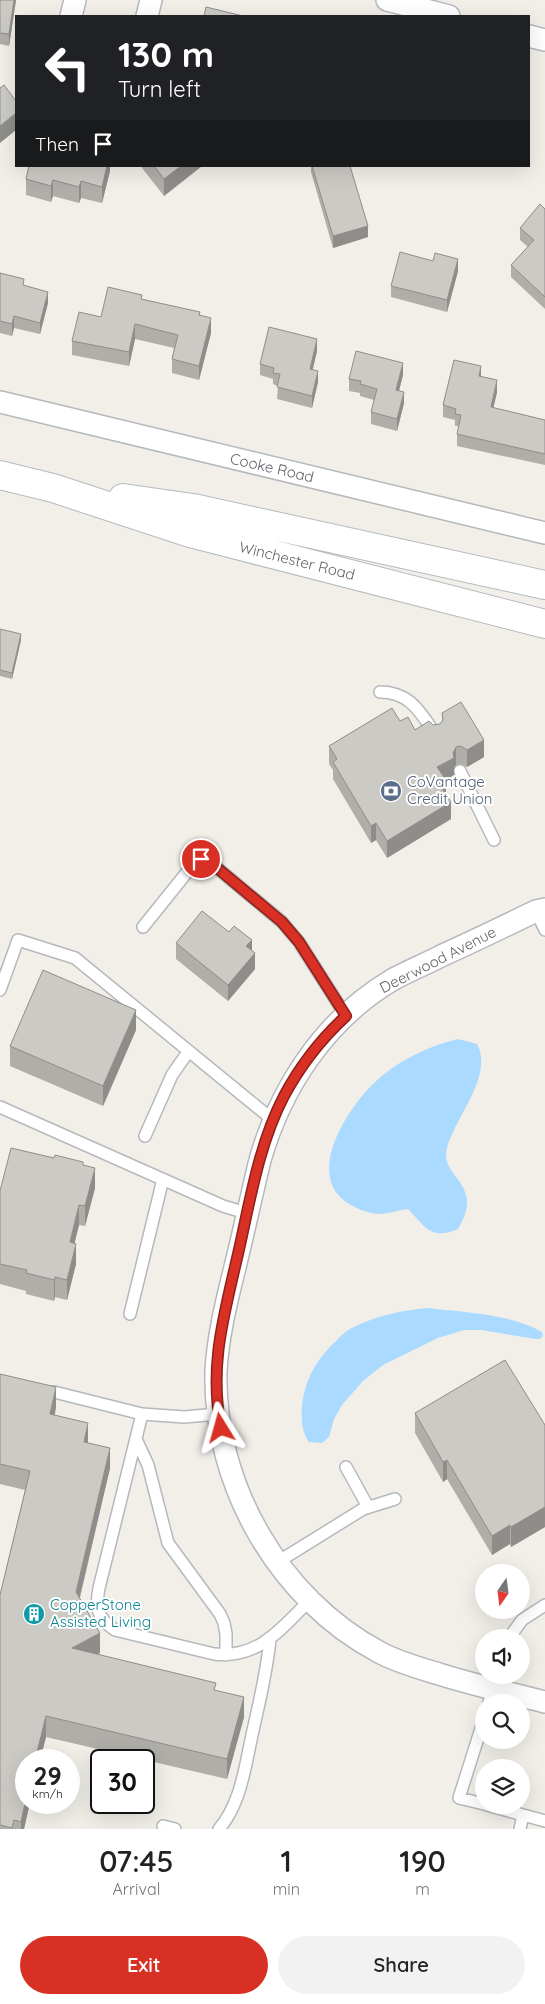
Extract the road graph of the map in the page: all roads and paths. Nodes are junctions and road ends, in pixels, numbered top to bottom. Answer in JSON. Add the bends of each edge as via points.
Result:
{"nodes":[{"id":1,"x":75,"y":0,"type":"edge"},
{"id":2,"x":151,"y":0,"type":"edge"},
{"id":3,"x":387,"y":0,"type":"edge"},
{"id":4,"x":72,"y":15,"type":"edge"},
{"id":5,"x":147,"y":15,"type":"edge"},
{"id":6,"x":445,"y":15,"type":"edge"},
{"id":7,"x":530,"y":36,"type":"edge"},
{"id":8,"x":545,"y":40,"type":"edge"},
{"id":9,"x":0,"y":402,"type":"edge"},
{"id":10,"x":0,"y":475,"type":"edge"},
{"id":11,"x":53,"y":488,"type":"junction"},
{"id":12,"x":545,"y":532,"type":"edge"},
{"id":13,"x":545,"y":585,"type":"edge"},
{"id":14,"x":545,"y":624,"type":"edge"},
{"id":15,"x":380,"y":692,"type":"dead end"},
{"id":16,"x":436,"y":735,"type":"edge"},
{"id":17,"x":460,"y":771,"type":"dead end"},
{"id":18,"x":494,"y":840,"type":"dead end"},
{"id":19,"x":542,"y":906,"type":"edge"},
{"id":20,"x":143,"y":927,"type":"dead end"},
{"id":21,"x":545,"y":930,"type":"edge"},
{"id":22,"x":0,"y":990,"type":"edge"},
{"id":23,"x":346,"y":1016,"type":"junction"},
{"id":24,"x":188,"y":1052,"type":"junction"},
{"id":25,"x":0,"y":1107,"type":"edge"},
{"id":26,"x":273,"y":1120,"type":"junction"},
{"id":27,"x":144,"y":1136,"type":"dead end"},
{"id":28,"x":163,"y":1179,"type":"junction"},
{"id":29,"x":246,"y":1213,"type":"junction"},
{"id":30,"x":130,"y":1314,"type":"dead end"},
{"id":31,"x":54,"y":1392,"type":"edge"},
{"id":32,"x":142,"y":1414,"type":"junction"},
{"id":33,"x":218,"y":1414,"type":"junction"},
{"id":34,"x":136,"y":1439,"type":"junction"},
{"id":35,"x":346,"y":1467,"type":"dead end"},
{"id":36,"x":395,"y":1499,"type":"dead end"},
{"id":37,"x":368,"y":1507,"type":"junction"},
{"id":38,"x":276,"y":1563,"type":"junction"},
{"id":39,"x":309,"y":1601,"type":"junction"},
{"id":40,"x":545,"y":1605,"type":"edge"},
{"id":41,"x":516,"y":1629,"type":"edge"},
{"id":42,"x":270,"y":1639,"type":"junction"},
{"id":43,"x":226,"y":1655,"type":"junction"},
{"id":44,"x":493,"y":1689,"type":"edge"},
{"id":45,"x":545,"y":1702,"type":"edge"},
{"id":46,"x":475,"y":1749,"type":"edge"},
{"id":47,"x":475,"y":1802,"type":"edge"},
{"id":48,"x":520,"y":1814,"type":"edge"},
{"id":49,"x":524,"y":1815,"type":"junction"},
{"id":50,"x":545,"y":1821,"type":"edge"},
{"id":51,"x":163,"y":1826,"type":"dead end"},
{"id":52,"x":175,"y":1829,"type":"edge"},
{"id":53,"x":219,"y":1829,"type":"edge"},
{"id":54,"x":520,"y":1829,"type":"edge"}],
"edges":[{"from":1,"to":4,"type":"street"},
{"from":2,"to":5,"type":"street"},
{"from":3,"to":6,"type":"street"},
{"from":7,"to":8,"type":"street"},
{"from":9,"to":12,"type":"street","name":"Cooke Road"},
{"from":10,"to":11,"type":"main road","name":"Winchester Road"},
{"from":11,"to":13,"type":"main road","name":"Winchester Road","via":[[193,508]]},
{"from":11,"to":14,"type":"main road","name":"Winchester Road","via":[[190,533]]},
{"from":15,"to":16,"type":"lane","via":[[396,694],[414,705]]},
{"from":17,"to":18,"type":"lane"},
{"from":19,"to":21,"type":"lane"},
{"from":19,"to":23,"type":"street","name":"Deerwood Avenue","via":[[391,981]]},
{"from":20,"to":23,"type":"lane","via":[[192,866],[201,859],[210,862],[282,922],[299,942]]},
{"from":22,"to":24,"type":"lane","via":[[18,940],[75,958]]},
{"from":23,"to":26,"type":"street","name":"Deerwood Avenue","via":[[304,1062]]},
{"from":24,"to":26,"type":"lane"},
{"from":24,"to":27,"type":"lane","via":[[172,1075]]},
{"from":25,"to":28,"type":"lane"},
{"from":26,"to":29,"type":"street","name":"Deerwood Avenue"},
{"from":28,"to":29,"type":"lane"},
{"from":28,"to":30,"type":"lane"},
{"from":29,"to":33,"type":"street","name":"Deerwood Avenue","via":[[220,1328],[216,1372]]},
{"from":31,"to":32,"type":"lane"},
{"from":32,"to":33,"type":"lane","via":[[184,1417]]},
{"from":32,"to":34,"type":"lane"},
{"from":33,"to":38,"type":"street","name":"Deerwood Avenue","via":[[227,1456],[242,1500]]},
{"from":34,"to":43,"type":"lane","via":[[148,1465],[168,1543],[220,1614],[224,1623]]},
{"from":34,"to":43,"type":"lane","via":[[99,1588],[98,1612],[104,1623],[115,1630]]},
{"from":35,"to":37,"type":"lane"},
{"from":36,"to":37,"type":"lane"},
{"from":37,"to":38,"type":"lane"},
{"from":38,"to":39,"type":"street","name":"Deerwood Avenue"},
{"from":39,"to":42,"type":"lane"},
{"from":39,"to":44,"type":"street","name":"Deerwood Avenue","via":[[339,1626],[379,1652],[412,1666]]},
{"from":40,"to":41,"type":"lane","via":[[522,1620]]},
{"from":42,"to":43,"type":"lane","via":[[248,1651]]},
{"from":42,"to":53,"type":"lane","via":[[267,1667],[240,1787]]},
{"from":44,"to":45,"type":"street","name":"Deerwood Avenue"},
{"from":46,"to":47,"type":"lane","via":[[460,1798]]},
{"from":48,"to":49,"type":"lane"},
{"from":49,"to":50,"type":"lane"},
{"from":49,"to":54,"type":"lane"},
{"from":51,"to":52,"type":"lane"}]}
